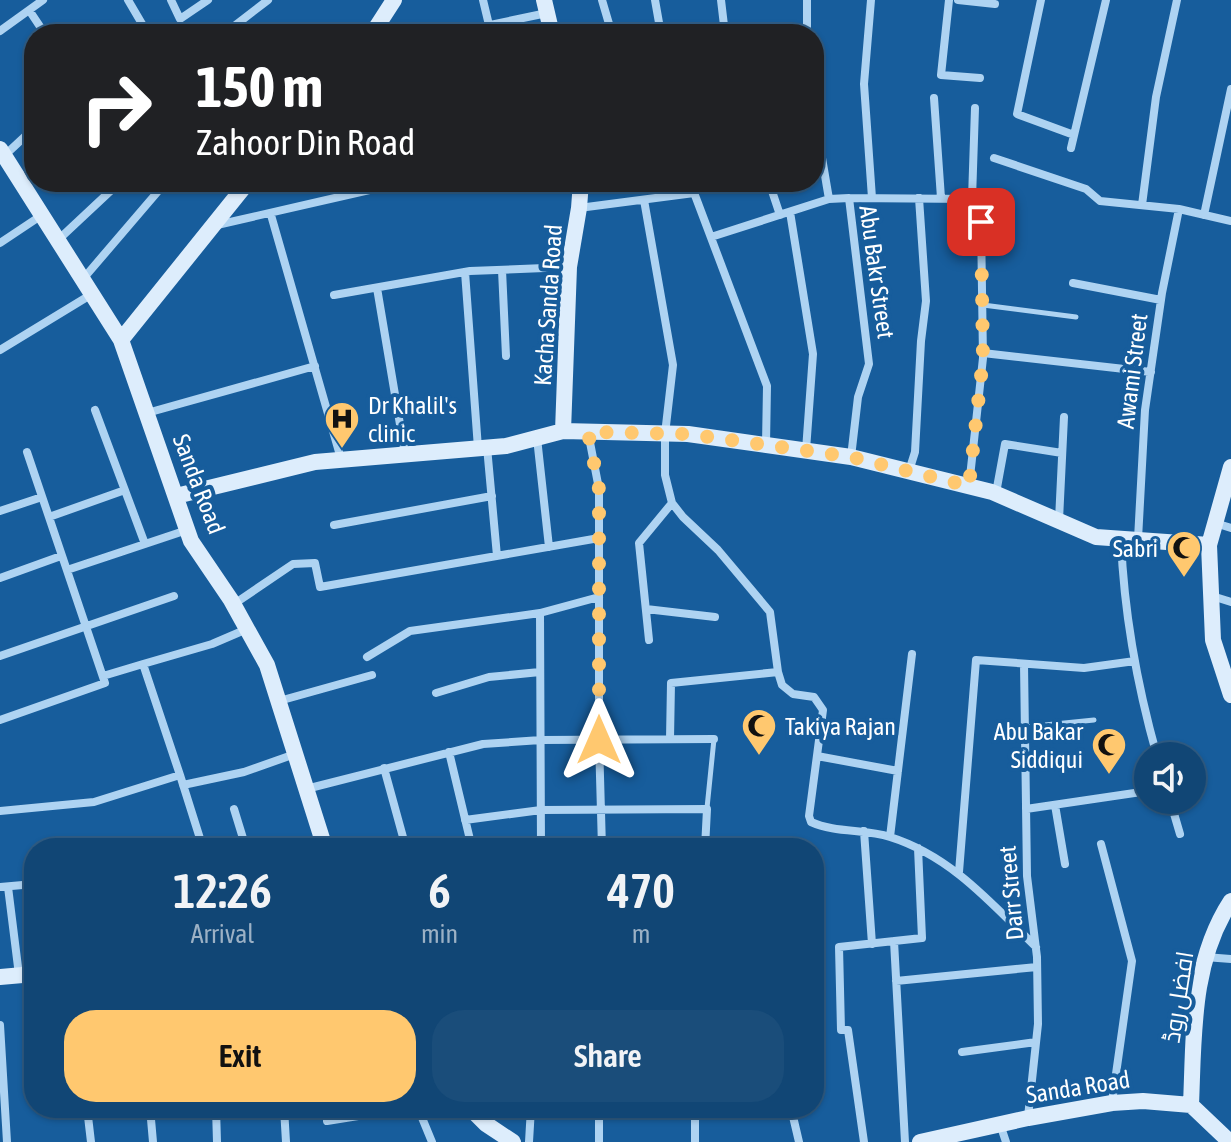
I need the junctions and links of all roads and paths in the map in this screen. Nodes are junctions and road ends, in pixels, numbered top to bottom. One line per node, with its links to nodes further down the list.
1 (43, 0): 20 (street)
2 (128, 0): 22 (street)
3 (171, 0): 4 (street)
4 (208, 0)
5 (268, 0): 23 (street)
6 (394, 0): 24 (street)
7 (483, 0): 25 (street)
8 (602, 0): 27 (street)
9 (655, 0): 28 (street)
10 (721, 0): 29 (street)
11 (807, 0): 30 (street)
12 (871, 0): 52 (street)
13 (949, 0): 32 (street)
14 (958, 0): 18 (street)
15 (1041, 0): 36 (street)
16 (1106, 0): 36 (street)
17 (1177, 0): 58 (street)
18 (995, 2)
19 (545, 6): 26 (street)
20 (29, 10): 21 (street); 31 (street)
21 (38, 24)
22 (142, 24)
23 (237, 24)
24 (378, 24)
25 (489, 24)
26 (492, 24)
27 (609, 24)
28 (659, 24)
29 (724, 24)
30 (807, 24)
31 (0, 31)
32 (980, 78)
33 (1231, 89): 64 (street)
34 (934, 98): 54 (street)
35 (975, 108): 56 (street)
36 (1074, 135): 38 (street)
37 (24, 136): 39 (street)
38 (1071, 148)
39 (2, 152): 42 (street, Sanda Road)
40 (994, 158): 58 (street)
41 (824, 170): 55 (street, Abu Bakr Street)
42 (24, 177)
43 (35, 192): 62 (street, Sanda Road)
44 (109, 192): 68 (street)
45 (158, 192): 74 (street)
46 (240, 192): 66 (street)
47 (363, 192): 63 (street)
48 (580, 192): 59 (street, Kacha Sanda Road)
49 (774, 192): 61 (street)
50 (694, 193): 57 (street); 67 (street)
51 (849, 198): 52 (street); 55 (street, Abu Bakr Street); 99 (street, Abu Bakr Street)
52 (872, 198): 53 (street)
53 (919, 198): 54 (street); 102 (street)
54 (941, 198): 56 (street)
55 (829, 199): 61 (street)
56 (972, 199): 78 (street)
57 (644, 200): 59 (street); 91 (street)
58 (1142, 205): 60 (street)
59 (579, 208): 70 (street, Kacha Sanda Road)
60 (1179, 209): 64 (street); 77 (street, Awami Street)
61 (785, 213): 67 (street); 95 (street)
62 (42, 215): 68 (street, Sanda Road); 69 (street)
63 (271, 215): 66 (street); 84 (street)
64 (1204, 215): 65 (street)
65 (1231, 221)
66 (212, 226): 80 (street)
67 (711, 237): 93 (street)
68 (58, 241): 74 (street, Sanda Road)
69 (0, 243)
70 (569, 267): 71 (street); 89 (street, Kacha Sanda Road)
71 (502, 270): 72 (street); 83 (street)
72 (465, 272): 75 (street); 94 (street)
73 (1073, 283): 77 (street)
74 (87, 287): 80 (street, Sanda Road); 81 (street)
75 (377, 288): 76 (street); 98 (street)
76 (334, 295)
77 (1161, 300): 85 (street, Awami Street)
78 (982, 305): 79 (lane); 82 (street)
79 (1076, 317)
80 (121, 340): 87 (street, Sanda Road)
81 (0, 350)
82 (983, 353): 85 (street); 103 (street)
83 (506, 356)
84 (315, 366): 87 (street); 100 (street)
85 (1151, 372): 117 (street, Awami Street)
86 (95, 410): 104 (street)
87 (147, 413): 106 (street, Sanda Road)
88 (1064, 417): 97 (street)
89 (563, 431): 90 (street); 92 (street)
90 (588, 432): 91 (street); 116 (street)
91 (665, 434): 93 (street); 109 (street)
92 (537, 438): 94 (street); 120 (street)
93 (766, 445): 95 (street)
94 (483, 448): 98 (street); 107 (street)
95 (806, 451): 99 (street)
96 (27, 452): 108 (street)
97 (1062, 453): 105 (street); 112 (street)
98 (405, 454): 100 (street)
99 (851, 457): 102 (street)
100 (341, 460): 106 (street)
101 (1231, 467): 114 (street)
102 (909, 471): 103 (street)
103 (969, 486): 105 (street)
104 (125, 490): 111 (street); 118 (street)
105 (996, 493): 112 (street)
106 (176, 496): 115 (street, Sanda Road)
107 (492, 496): 113 (street); 122 (street)
108 (42, 497): 110 (street); 111 (street)
109 (672, 503): 130 (street); 143 (street)
110 (0, 511)
111 (49, 517): 121 (street)
112 (1059, 520): 117 (street)
113 (334, 525)
114 (1223, 526): 119 (street)
115 (187, 530): 118 (street); 129 (street, Sanda Road)
116 (599, 538): 120 (street); 127 (street)
117 (1130, 540): 119 (street); 139 (street, Awami Street)
118 (145, 544): 123 (street)
119 (1209, 545): 126 (street)
120 (549, 547): 122 (street)
121 (61, 556): 123 (street); 124 (street)
122 (497, 556): 129 (street)
123 (67, 570): 133 (street)
124 (0, 578)
125 (174, 596): 133 (street)
126 (1211, 596): 128 (street); 144 (street)
127 (599, 597): 131 (street); 156 (street)
128 (1231, 602)
129 (233, 604): 134 (street, Sanda Road)
130 (646, 609): 132 (street); 135 (street)
131 (540, 613): 138 (street); 142 (street)
132 (715, 617)
133 (85, 625): 137 (street); 146 (street)
134 (247, 629): 140 (street); 149 (street, Sanda Road)
135 (649, 640)
136 (912, 654): 162 (street)
137 (0, 656)
138 (367, 657)
139 (1135, 661): 141 (street); 157 (street, Awami Street)
140 (143, 664): 146 (street); 163 (street)
141 (1024, 664): 152 (street, Darr Street); 190 (street)
142 (540, 672): 147 (street); 155 (street)
143 (778, 672): 153 (street); 160 (street)
144 (1228, 674): 148 (street)
145 (372, 675): 149 (street)
146 (103, 676): 150 (street)
147 (436, 693)
148 (1231, 695)
149 (278, 701): 159 (street, Sanda Road)
150 (0, 720)
151 (1094, 720): 152 (lane)
152 (1024, 727): 171 (street, Darr Street)
153 (670, 739): 154 (street); 156 (street)
154 (714, 739): 170 (lane)
155 (541, 740): 156 (street); 158 (street); 172 (street)
156 (599, 740): 169 (street)
157 (1154, 742)
158 (449, 752): 161 (street); 175 (street)
159 (295, 754): 164 (street); 165 (street, Sanda Road)
160 (817, 756): 162 (street); 176 (street)
161 (384, 768): 165 (street); 182 (street)
162 (898, 771): 178 (street)
163 (180, 775): 164 (street); 173 (street)
164 (183, 785): 179 (street)
165 (305, 789): 181 (street, Sanda Road)
166 (1134, 793): 167 (street)
167 (1055, 805): 171 (street); 189 (street)
168 (234, 809): 180 (street)
169 (602, 809): 170 (street); 172 (street); 185 (street)
170 (707, 809): 186 (street)
171 (1026, 809): 196 (street, Darr Street)
172 (541, 810): 175 (street); 184 (street)
173 (0, 811)
174 (1174, 814): 177 (street)
175 (465, 820): 183 (street)
176 (864, 831): 178 (street); 195 (street)
177 (1180, 834)
178 (890, 837): 188 (street)
179 (200, 838)
180 (243, 838)
181 (322, 838)
182 (403, 838)
183 (470, 838)
184 (541, 838)
185 (602, 838)
186 (706, 838)
187 (1101, 844): 208 (street)
188 (918, 848): 190 (street); 194 (street)
189 (1065, 864)
190 (959, 872): 196 (street)
191 (24, 885): 192 (street)
192 (4, 887): 199 (street)
193 (1231, 901): 197 (street, افضل روڈ)
194 (894, 941): 195 (street); 203 (street)
195 (872, 944): 238 (street)
196 (1036, 947): 200 (street, Darr Street)
197 (1204, 957): 198 (street); 209 (street, افضل روڈ)
198 (1231, 959)
199 (24, 967)
200 (1037, 967): 203 (street); 205 (street, Darr Street)
201 (24, 975): 202 (street)
202 (0, 977)
203 (896, 981): 239 (street)
204 (0, 1025): 207 (street)
205 (1036, 1042): 206 (street); 221 (street, Darr Street)
206 (962, 1052)
207 (1, 1056): 226 (street)
208 (1112, 1103): 209 (street, Sanda Road); 221 (street, Sanda Road)
209 (1191, 1105): 241 (street)
210 (88, 1118): 227 (street)
211 (151, 1118): 228 (street)
212 (216, 1118): 229 (street)
213 (285, 1118): 230 (street)
214 (346, 1118): 222 (street)
215 (422, 1118): 231 (street)
216 (480, 1118): 223 (street)
217 (530, 1118): 234 (street)
218 (599, 1118): 235 (street)
219 (695, 1118): 236 (street)
220 (793, 1118): 237 (street)
221 (1028, 1118): 224 (street, Sanda Road)
222 (327, 1121)
223 (486, 1124): 232 (street); 233 (street)
224 (1000, 1124): 225 (street, Sanda Road); 240 (street)
225 (932, 1141)
226 (7, 1142)
227 (91, 1142)
228 (153, 1142)
229 (217, 1142)
230 (286, 1142)
231 (432, 1142)
232 (487, 1142)
233 (513, 1142)
234 (529, 1142)
235 (599, 1142)
236 (695, 1142)
237 (799, 1142)
238 (864, 1142)
239 (905, 1142)
240 (1006, 1142)
241 (1230, 1142)

